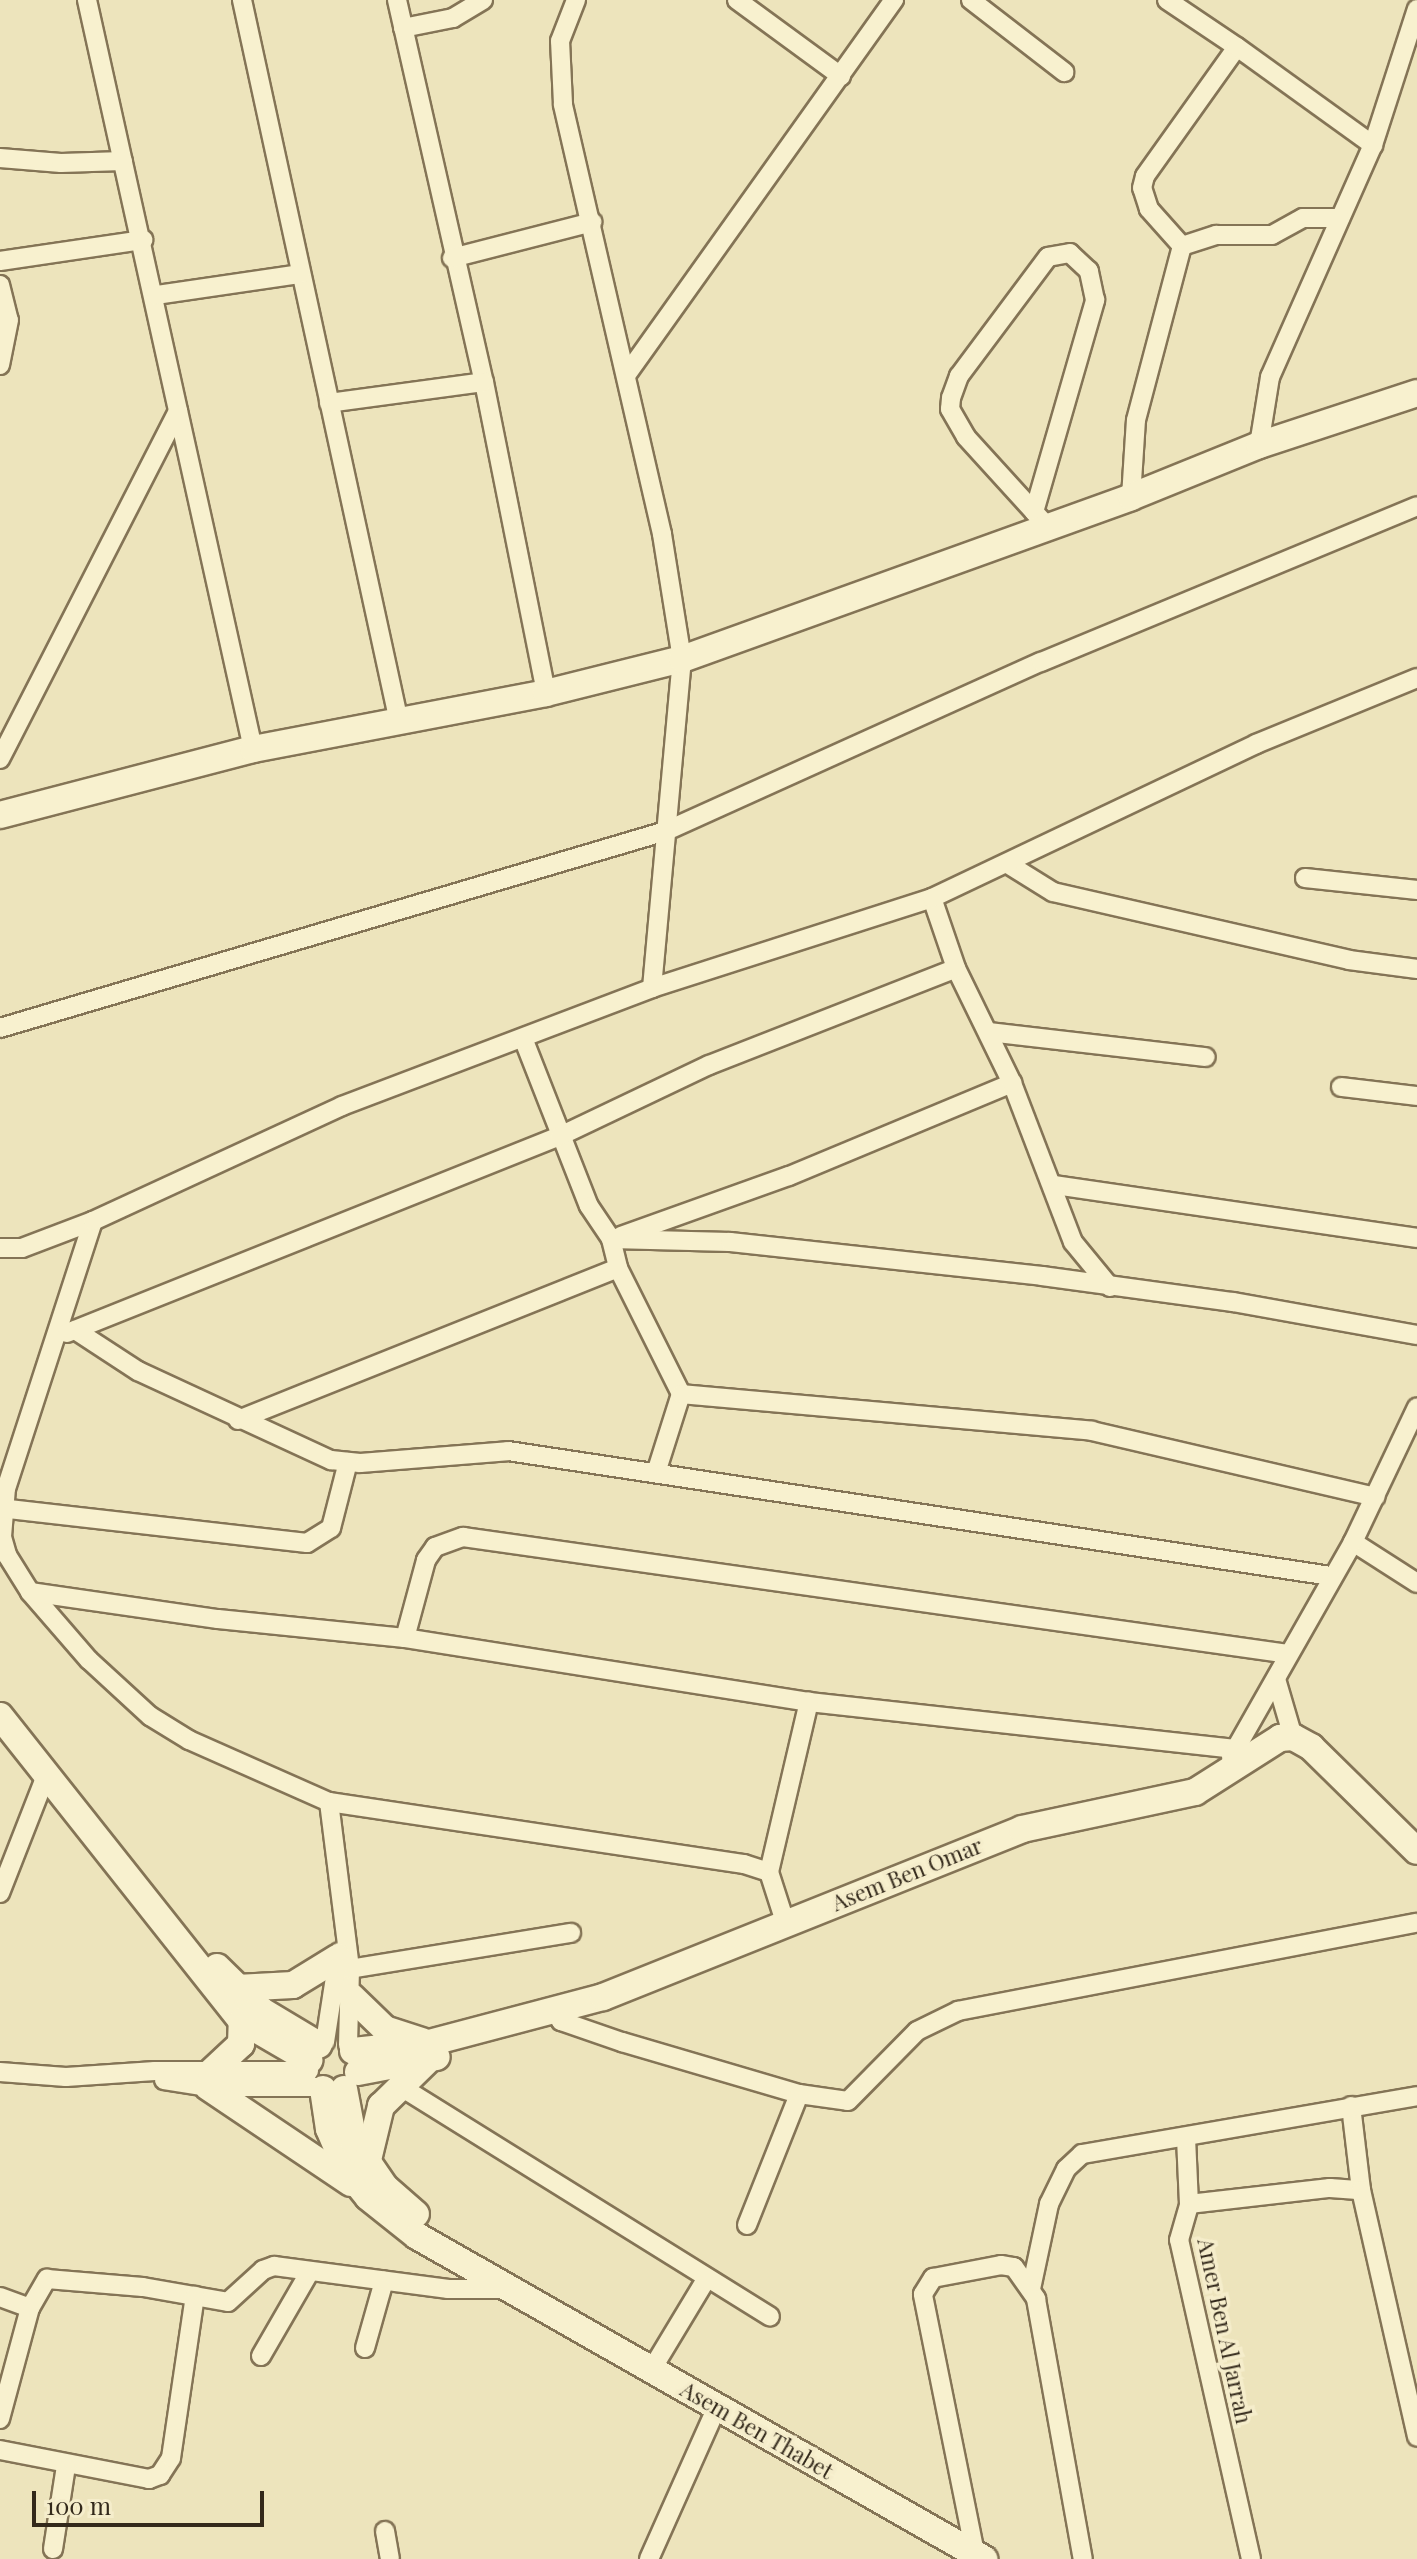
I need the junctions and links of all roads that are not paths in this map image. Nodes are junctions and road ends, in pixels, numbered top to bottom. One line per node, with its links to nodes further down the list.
1 (87, 0): 17 (street)
2 (242, 0): 24 (street)
3 (397, 0): 11 (street)
4 (483, 0): 11 (street)
5 (576, 0): 19 (street)
6 (737, 0): 14 (street)
7 (894, 0): 14 (street)
8 (971, 0): 13 (street)
9 (1167, 0): 12 (street)
10 (1417, 9): 15 (street)
11 (403, 28): 22 (street)
12 (1237, 47): 15 (street); 21 (street)
13 (1064, 72)
14 (841, 76): 28 (street)
15 (1373, 145): 18 (street)
16 (0, 158): 17 (street)
17 (123, 161): 20 (street)
18 (1340, 218): 21 (street); 33 (street)
19 (592, 222): 22 (street); 28 (street)
20 (143, 240): 23 (street); 26 (street)
21 (1182, 246): 34 (street)
22 (452, 258): 29 (street)
23 (0, 261)
24 (300, 274): 26 (street); 31 (street)
25 (0, 285): 27 (street)
26 (156, 295): 32 (street)
27 (0, 365)
28 (627, 374): 37 (street)
29 (484, 382): 31 (street); 39 (street)
30 (1417, 393): 33 (street)
31 (329, 403): 40 (street)
32 (178, 411): 41 (street); 42 (street)
33 (1259, 445): 34 (street)
34 (1131, 497): 36 (street)
35 (1417, 506): 44 (street)
36 (1040, 519): 36 (street); 37 (street)
37 (682, 659): 39 (street); 44 (street)
38 (1417, 678): 45 (street)
39 (546, 693): 40 (street)
40 (399, 722): 41 (street)
41 (253, 749): 43 (street)
42 (0, 759)
43 (0, 815)
44 (666, 831): 51 (street); 52 (street)
45 (1008, 864): 48 (street); 50 (street)
46 (1305, 878): 47 (street)
47 (1417, 890)
48 (932, 898): 49 (street); 51 (street)
49 (956, 968): 53 (street); 59 (street)
50 (1417, 969)
51 (652, 988): 54 (street)
52 (0, 1028)
53 (989, 1032): 55 (street); 56 (street)
54 (523, 1038): 59 (street); 61 (street)
55 (1206, 1057)
56 (1012, 1083): 60 (street); 63 (street)
57 (1341, 1087): 58 (street)
58 (1417, 1096)
59 (560, 1136): 63 (street); 67 (street)
60 (1054, 1185): 62 (street); 66 (street)
61 (93, 1221): 64 (street); 69 (street)
62 (1417, 1238)
63 (611, 1239): 65 (street); 66 (street)
64 (0, 1248)
65 (618, 1268): 70 (street); 72 (street)
66 (1110, 1287): 68 (street)
67 (75, 1330): 69 (street); 72 (street)
68 (1417, 1335)
69 (52, 1338): 76 (street)
70 (681, 1394): 74 (street); 75 (street)
71 (1417, 1407): 75 (street)
72 (238, 1420): 73 (street)
73 (348, 1462): 74 (street); 76 (street)
74 (656, 1473): 78 (street)
75 (1375, 1497): 77 (street)
76 (1, 1509): 80 (street)
77 (1353, 1542): 78 (street); 79 (street)
78 (1331, 1576): 82 (street)
79 (1417, 1583)
80 (30, 1592): 81 (street); 90 (street)
81 (405, 1638): 82 (street); 84 (street)
82 (1288, 1654): 83 (street)
83 (1276, 1679): 86 (street); 87 (street)
84 (809, 1702): 87 (street); 92 (street)
85 (0, 1716): 88 (street)
86 (1293, 1737): 89 (street, Asem Ben Omar); 91 (street)
87 (1235, 1749): 89 (street)
88 (47, 1773): 93 (street); 94 (street)
89 (1218, 1781): 96 (street, Asem Ben Omar)
90 (329, 1802): 92 (street); 98 (street)
91 (1417, 1851)
92 (769, 1872): 96 (street)
93 (0, 1893)
94 (157, 1910): 99 (street); 102 (street)
95 (1417, 1923): 108 (street)
96 (786, 1925): 101 (street, Asem Ben Omar)
97 (571, 1933): 98 (street)
98 (344, 1953): 99 (street); 100 (street); 104 (street)
99 (237, 1988): 104 (street)
100 (352, 1997): 103 (street); 104 (street)
101 (557, 2014): 103 (street, Asem Ben Omar); 108 (street)
102 (242, 2021): 104 (street); 106 (street)
103 (429, 2051): 104 (street, Asem Ben Omar); 107 (street)
104 (331, 2065): 106 (street); 112 (street)
105 (0, 2072): 106 (street)
106 (209, 2080): 112 (street)
107 (398, 2085): 112 (street); 117 (street)
108 (799, 2094): 115 (street)
109 (1417, 2096): 110 (street)
110 (1351, 2106): 111 (street); 113 (street)
111 (1186, 2138): 114 (street, Amer Ben Al Jarrah); 119 (street)
112 (362, 2176): 120 (street, Asem Ben Thabet)
113 (1361, 2190): 114 (street); 130 (street)
114 (1189, 2204): 139 (street, Amer Ben Al Jarrah)
115 (747, 2225)
116 (310, 2271): 118 (street); 121 (street); 126 (street)
117 (707, 2278): 124 (street); 127 (street)
118 (384, 2281): 120 (street); 125 (street)
119 (1031, 2289): 135 (street); 138 (street)
120 (520, 2293): 127 (street, Asem Ben Thabet)
121 (195, 2296): 123 (street); 132 (street)
122 (0, 2297): 123 (street)
123 (30, 2308): 129 (street)
124 (770, 2317)
125 (365, 2348)
126 (261, 2356)
127 (652, 2369): 128 (street, Asem Ben Thabet)
128 (716, 2409): 135 (street, Asem Ben Thabet); 137 (street)
129 (0, 2419)
130 (1417, 2437)
131 (0, 2450): 132 (street)
132 (66, 2466): 134 (street)
133 (385, 2531): 136 (street)
134 (53, 2549)
135 (979, 2556)
136 (390, 2559)
137 (649, 2559)
138 (1083, 2559)
139 (1251, 2559)

